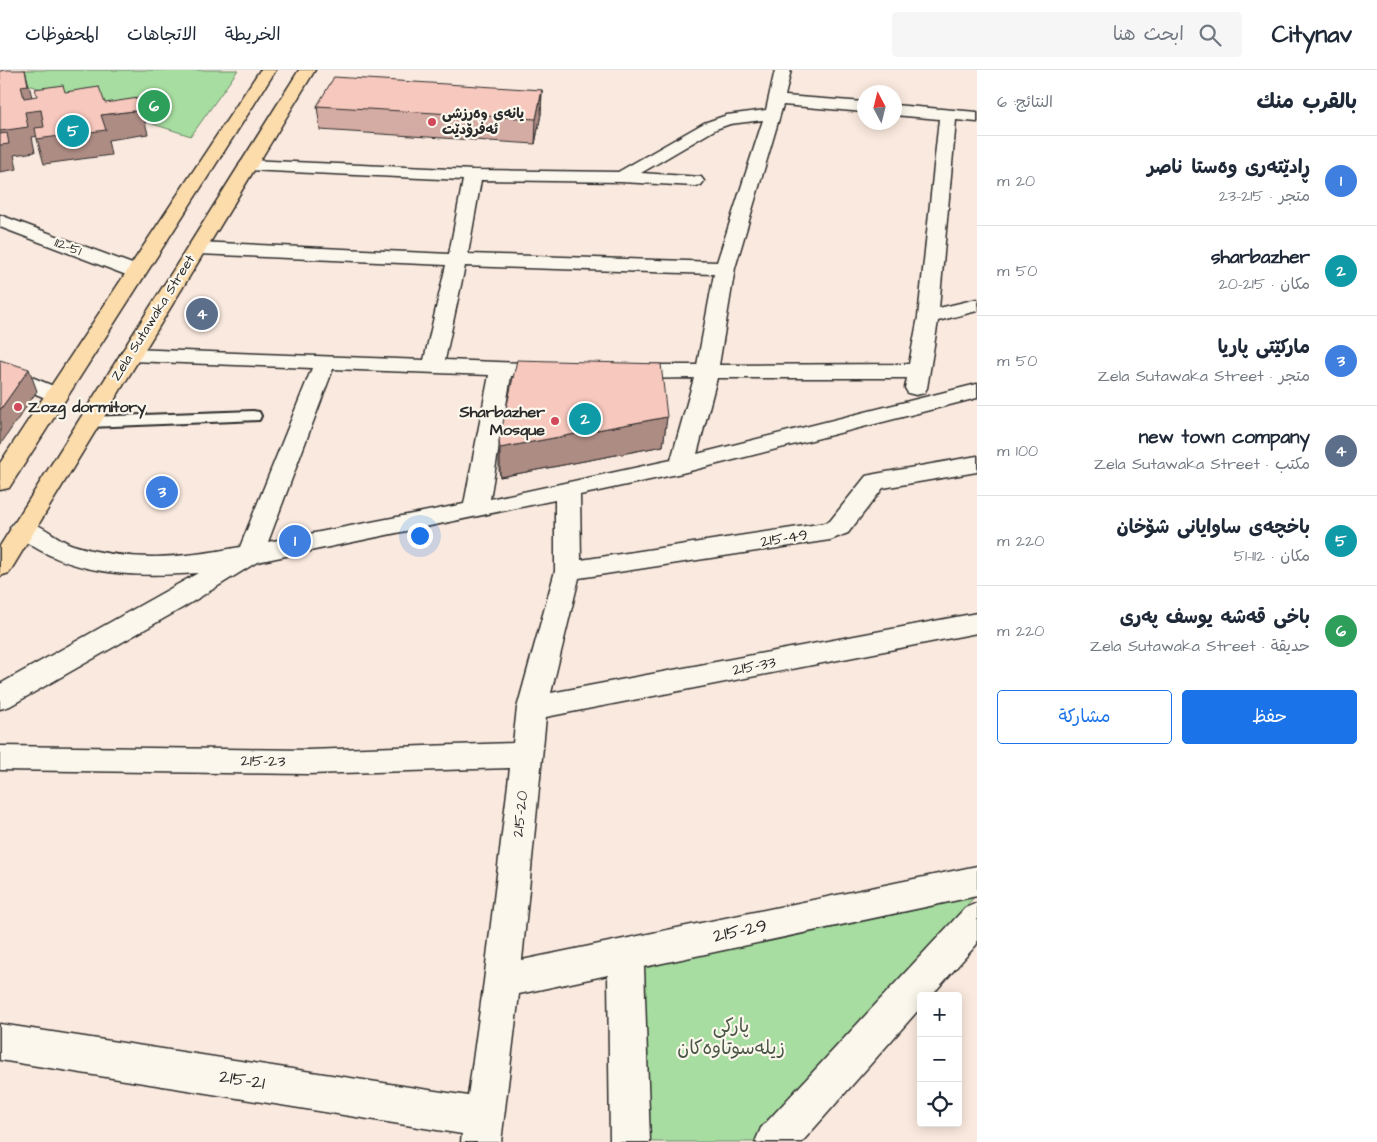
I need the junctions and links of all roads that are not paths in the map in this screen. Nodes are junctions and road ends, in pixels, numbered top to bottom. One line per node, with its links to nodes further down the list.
1 (268, 70): 9 (main road)
2 (307, 70): 10 (main road, Zela Sutawaka Street)
3 (783, 70): 4 (street)
4 (774, 107): 5 (street); 13 (street); 18 (street)
5 (857, 107)
6 (902, 111): 7 (street)
7 (948, 114): 8 (street); 21 (street)
8 (977, 117)
9 (226, 135): 10 (main road); 19 (main road)
10 (266, 137): 11 (main road, Zela Sutawaka Street)
11 (248, 166): 12 (street); 16 (main road, Zela Sutawaka Street)
12 (473, 175): 13 (street); 17 (street)
13 (621, 177): 14 (street)
14 (695, 181)
15 (0, 221): 19 (street, 112-51)
16 (198, 248): 17 (street); 22 (main road, Zela Sutawaka Street)
17 (457, 260): 18 (street); 24 (street)
18 (725, 268): 30 (street)
19 (136, 272): 32 (main road)
20 (977, 305): 21 (street)
21 (928, 317): 27 (street)
22 (131, 355): 23 (street); 35 (main road, Zela Sutawaka Street)
23 (326, 362): 24 (street); 42 (street)
24 (432, 367): 25 (street)
25 (501, 370): 28 (street); 40 (street)
26 (0, 371): 32 (street)
27 (919, 371): 30 (street); 33 (street)
28 (570, 372)
29 (609, 372): 30 (street)
30 (707, 373): 37 (street)
31 (977, 391): 33 (street)
32 (55, 395): 38 (main road)
33 (913, 407): 37 (street)
34 (253, 416): 35 (lane)
35 (89, 422): 41 (main road, Zela Sutawaka Street)
36 (977, 464): 44 (street, 215-49)
37 (682, 465): 39 (street)
38 (0, 482)
39 (568, 489): 40 (street); 44 (street, 215-20)
40 (475, 510): 42 (street)
41 (23, 528): 42 (street); 43 (main road, Zela Sutawaka Street)
42 (251, 552): 46 (street)
43 (0, 567)
44 (568, 571): 47 (street, 215-20)
45 (977, 623): 47 (street, 215-33)
46 (0, 698)
47 (532, 708): 48 (street, 215-20)
48 (527, 755): 49 (street, 215-23); 53 (street, 215-20)
49 (0, 758)
50 (977, 881): 52 (street, 215-29)
51 (977, 919): 57 (street)
52 (626, 955): 53 (street, 215-29); 56 (street)
53 (502, 981): 55 (street, 215-20)
54 (0, 1042): 55 (street, 215-21)
55 (483, 1130)
56 (630, 1142)
57 (775, 1142)

